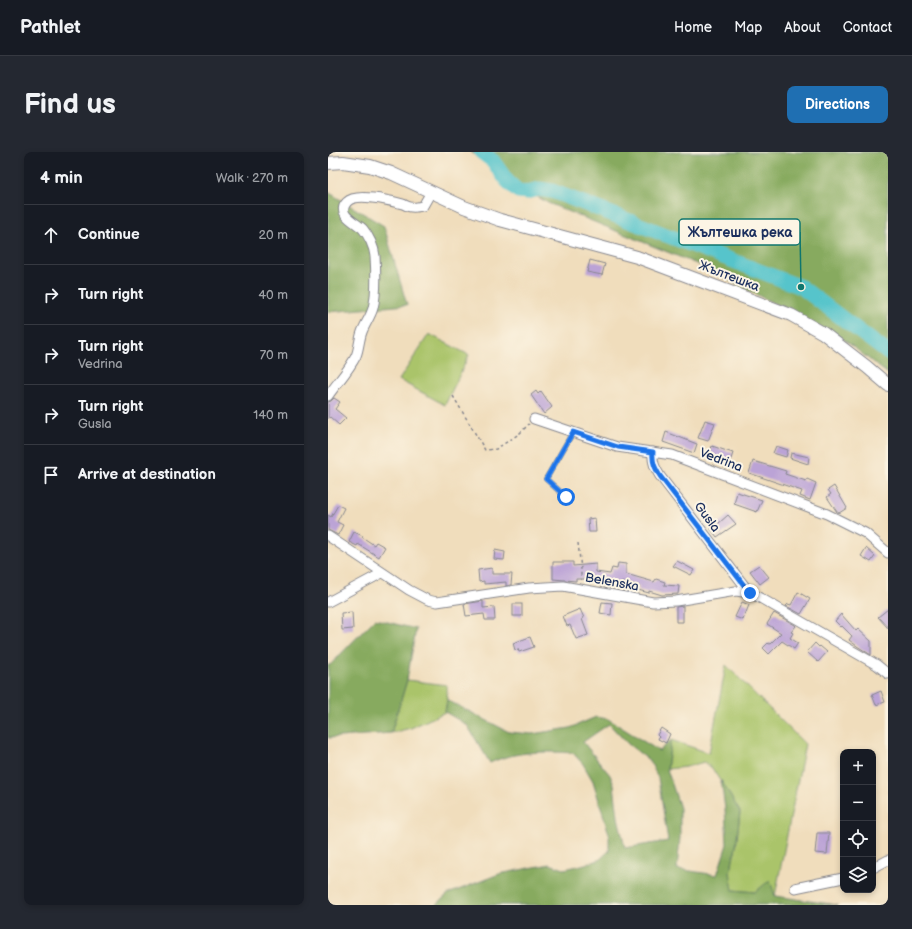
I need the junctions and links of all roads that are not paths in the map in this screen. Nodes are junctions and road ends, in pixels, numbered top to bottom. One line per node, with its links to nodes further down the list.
1 (328, 163): 2 (main road, Жълтешка)
2 (431, 192): 3 (main road, Жълтешка); 4 (street)
3 (888, 385)
4 (328, 396)
5 (534, 418): 6 (street, Vedrina)
6 (573, 432): 7 (street, Vedrina); 8 (lane)
7 (653, 452): 10 (street, Vedrina); 12 (street, Gusla)
8 (566, 497)
9 (328, 536): 11 (street, Belenska)
10 (888, 553)
11 (382, 573): 12 (street, Belenska); 13 (street)
12 (750, 593): 14 (street, Belenska)
13 (328, 602)
14 (888, 674)
15 (888, 860): 16 (street)
16 (876, 866)
17 (840, 879): 18 (street)
18 (796, 888)

